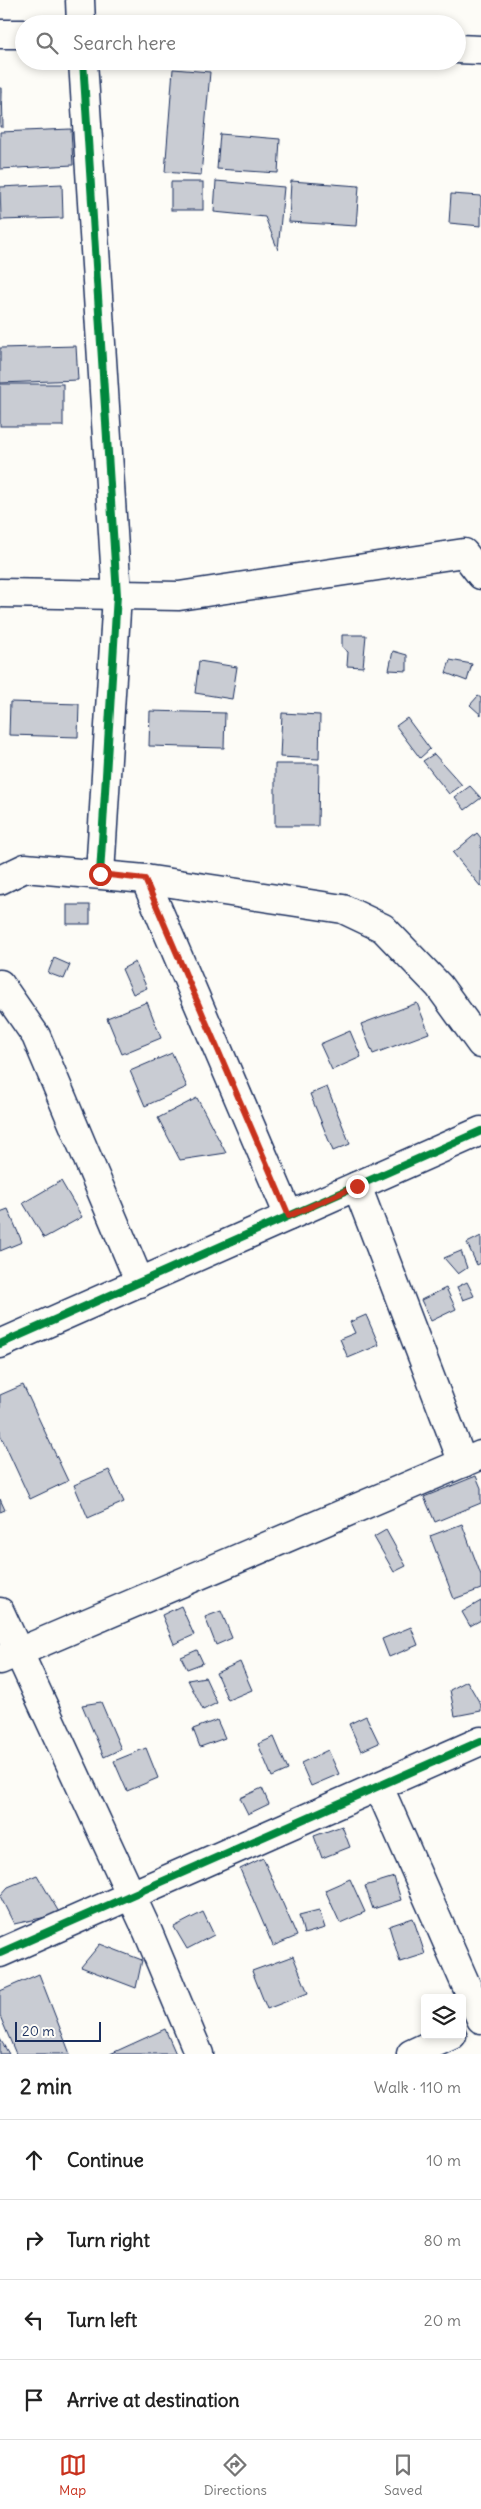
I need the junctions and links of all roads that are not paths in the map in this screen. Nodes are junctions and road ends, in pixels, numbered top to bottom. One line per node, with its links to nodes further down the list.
1 (80, 0): 2 (street)
2 (81, 15)
3 (0, 34): 4 (street)
4 (15, 34)
5 (466, 49): 6 (street)
6 (481, 50)
7 (84, 70): 11 (street)
8 (472, 549): 9 (street); 11 (street)
9 (481, 575)
10 (0, 593): 11 (street)
11 (117, 595): 12 (street)
12 (100, 874): 13 (street); 14 (street)
13 (145, 879): 16 (street); 19 (street)
14 (0, 880)
15 (0, 984): 20 (street)
16 (481, 1044)
17 (481, 1131): 18 (street)
18 (357, 1186): 19 (street); 22 (street)
19 (289, 1216): 20 (street)
20 (140, 1283): 21 (street)
21 (0, 1344)
22 (472, 1459): 24 (street)
23 (0, 1612): 24 (street)
24 (9, 1656): 27 (street)
25 (481, 1741): 26 (street)
26 (379, 1787): 27 (street); 29 (street)
27 (131, 1896): 28 (street); 32 (street)
28 (0, 1954)
29 (481, 2021): 30 (street)
30 (466, 2029)
31 (443, 2039): 33 (street)
32 (199, 2054)
33 (411, 2054)

